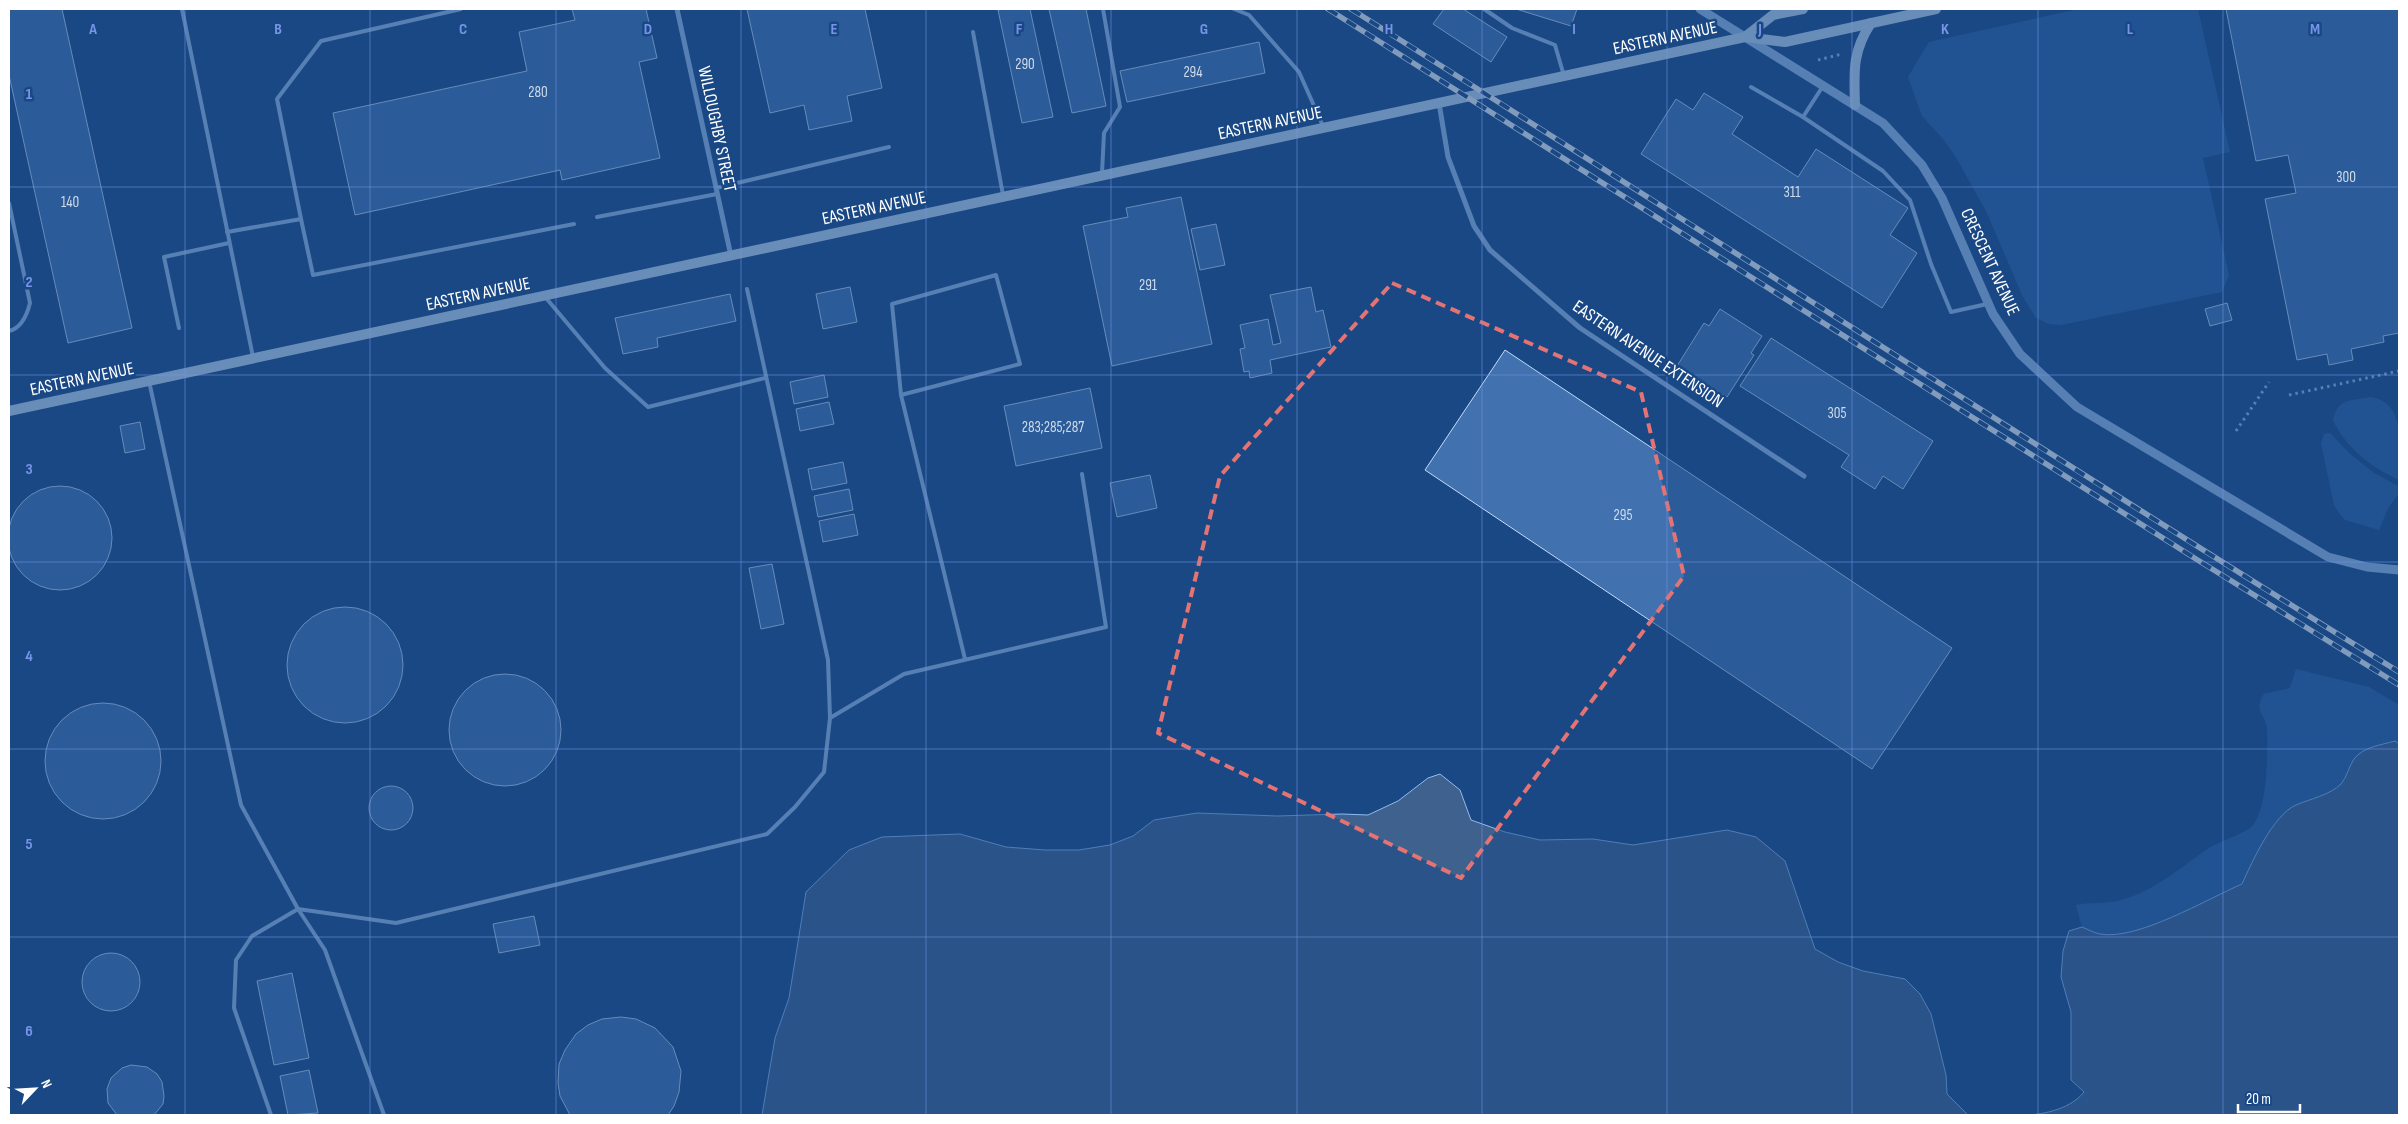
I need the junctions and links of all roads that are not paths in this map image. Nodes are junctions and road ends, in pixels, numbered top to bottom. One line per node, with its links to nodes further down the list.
1 (182, 9): 28 (lane)
2 (461, 9): 26 (lane)
3 (677, 9): 22 (street, WILLOUGHBY STREET)
4 (1103, 9): 21 (lane)
5 (1234, 9): 19 (lane)
6 (1484, 9): 13 (lane)
7 (1700, 9): 12 (street, CRESCENT AVENUE)
8 (1803, 9): 12 (main road, EASTERN AVENUE)
9 (1934, 9): 10 (main road, EASTERN AVENUE)
10 (1871, 23): 12 (main road, EASTERN AVENUE); 17 (main road)
11 (973, 32): 23 (lane)
12 (1745, 37): 13 (main road, EASTERN AVENUE); 14 (street, CRESCENT AVENUE)
13 (1564, 76): 16 (main road, EASTERN AVENUE)
14 (1824, 85): 17 (street, CRESCENT AVENUE); 18 (lane)
15 (1751, 87): 18 (lane)
16 (1439, 103): 19 (main road, EASTERN AVENUE); 42 (street, EASTERN AVENUE EXTENSION)
17 (1855, 106): 33 (street, CRESCENT AVENUE)
18 (1803, 117): 33 (lane)
19 (1323, 128): 21 (main road, EASTERN AVENUE)
20 (889, 147): 22 (lane)
21 (1102, 176): 23 (main road, EASTERN AVENUE)
22 (717, 191): 25 (lane); 30 (street, WILLOUGHBY STREET)
23 (1003, 197): 30 (main road, EASTERN AVENUE)
24 (9, 202): 35 (lane)
25 (597, 217)
26 (301, 219): 27 (lane); 28 (lane)
27 (574, 224)
28 (227, 232): 29 (lane)
29 (230, 243): 34 (lane); 36 (lane)
30 (731, 256): 32 (main road, EASTERN AVENUE)
31 (747, 289): 37 (lane)
32 (544, 296): 36 (main road, EASTERN AVENUE); 37 (lane)
33 (1988, 303): 43 (street, CRESCENT AVENUE)
34 (179, 328)
35 (9, 331)
36 (253, 359): 38 (main road, EASTERN AVENUE)
37 (765, 378): 45 (lane)
38 (149, 381): 40 (main road, EASTERN AVENUE); 46 (lane)
39 (901, 395): 39 (lane); 44 (lane)
40 (9, 411)
41 (1082, 474): 44 (lane)
42 (1804, 476)
43 (2399, 570)
44 (965, 660): 45 (lane)
45 (830, 718): 46 (lane)
46 (298, 909): 47 (lane); 48 (lane)
47 (271, 1115)
48 (384, 1115)

